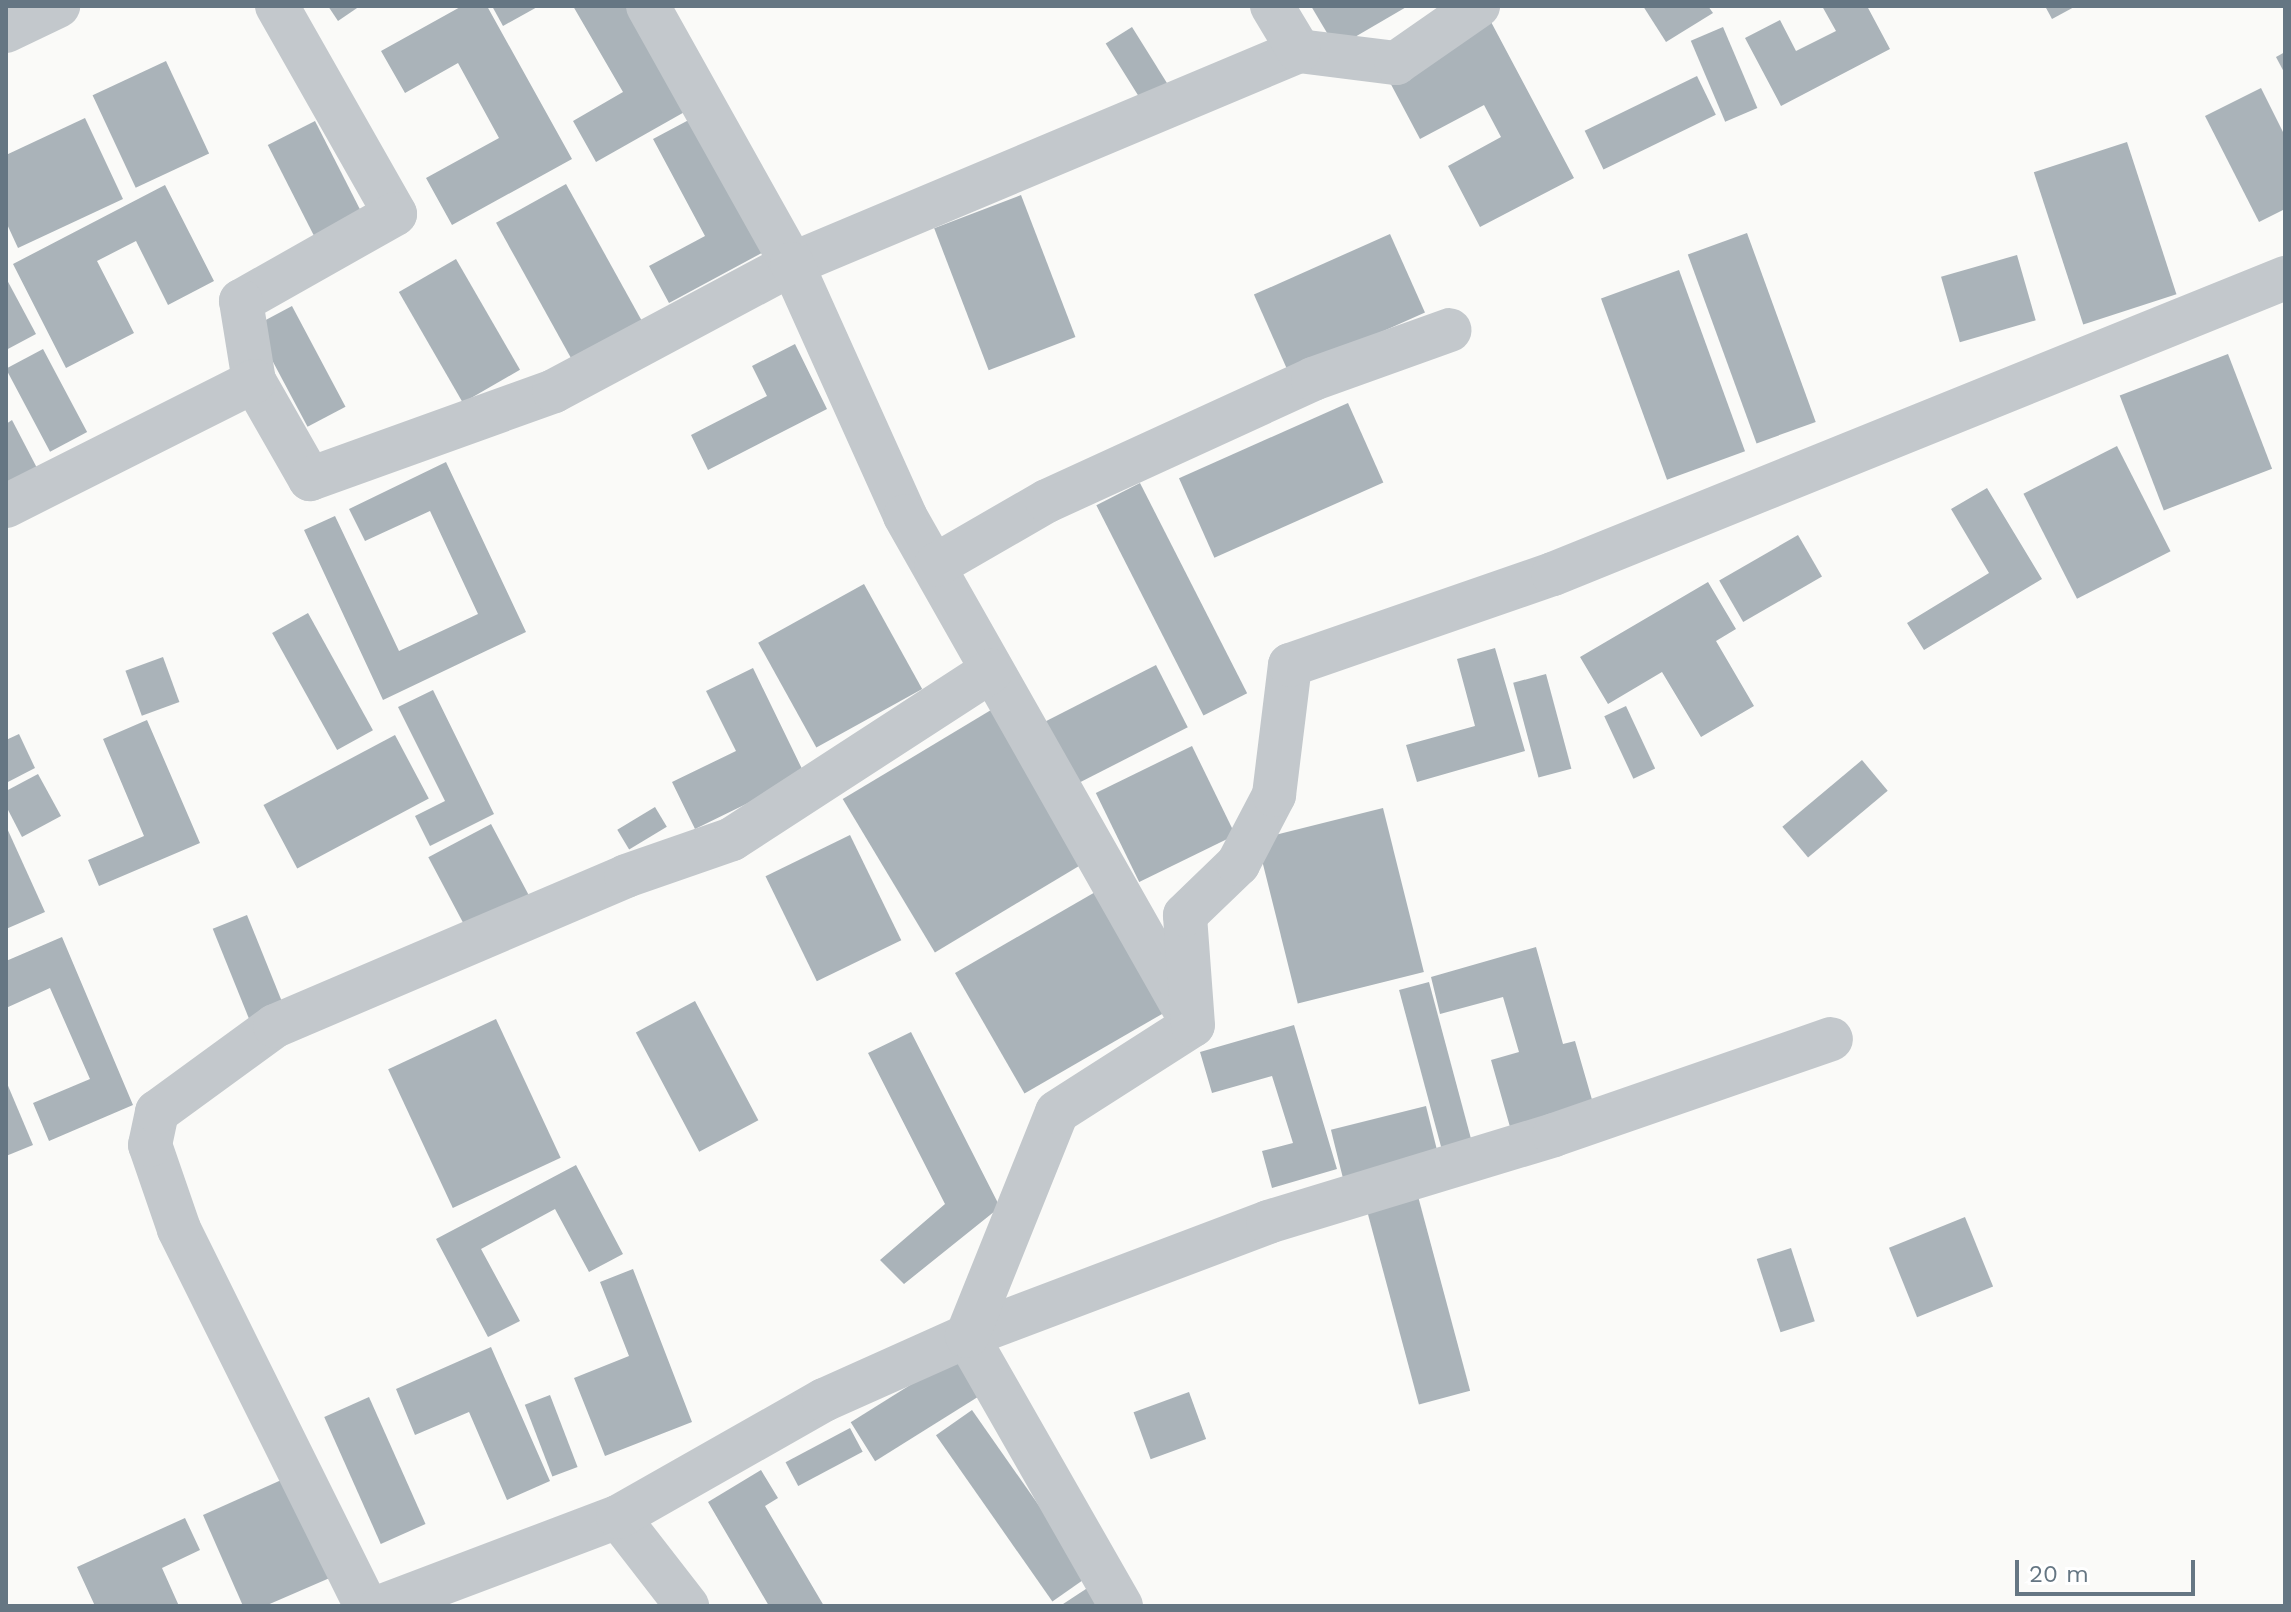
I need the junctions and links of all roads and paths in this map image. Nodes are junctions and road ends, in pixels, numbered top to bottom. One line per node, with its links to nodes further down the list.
1 (58, 6): 6 (street)
2 (277, 6): 11 (street)
3 (648, 6): 8 (street)
4 (1272, 6): 7 (street)
5 (1478, 6): 7 (street)
6 (6, 31)
7 (1299, 51): 8 (street)
8 (792, 264): 11 (street); 13 (street)
9 (2285, 278): 15 (street)
10 (1450, 330): 13 (street)
11 (254, 381): 12 (street)
12 (6, 506)
13 (936, 565): 14 (street)
14 (991, 671): 15 (street); 19 (street)
15 (1193, 1025): 17 (street)
16 (1831, 1039): 17 (street)
17 (967, 1336): 18 (street); 22 (street)
18 (618, 1517): 20 (street); 21 (street)
19 (366, 1606)
20 (382, 1606)
21 (687, 1606)
22 (1121, 1606)

